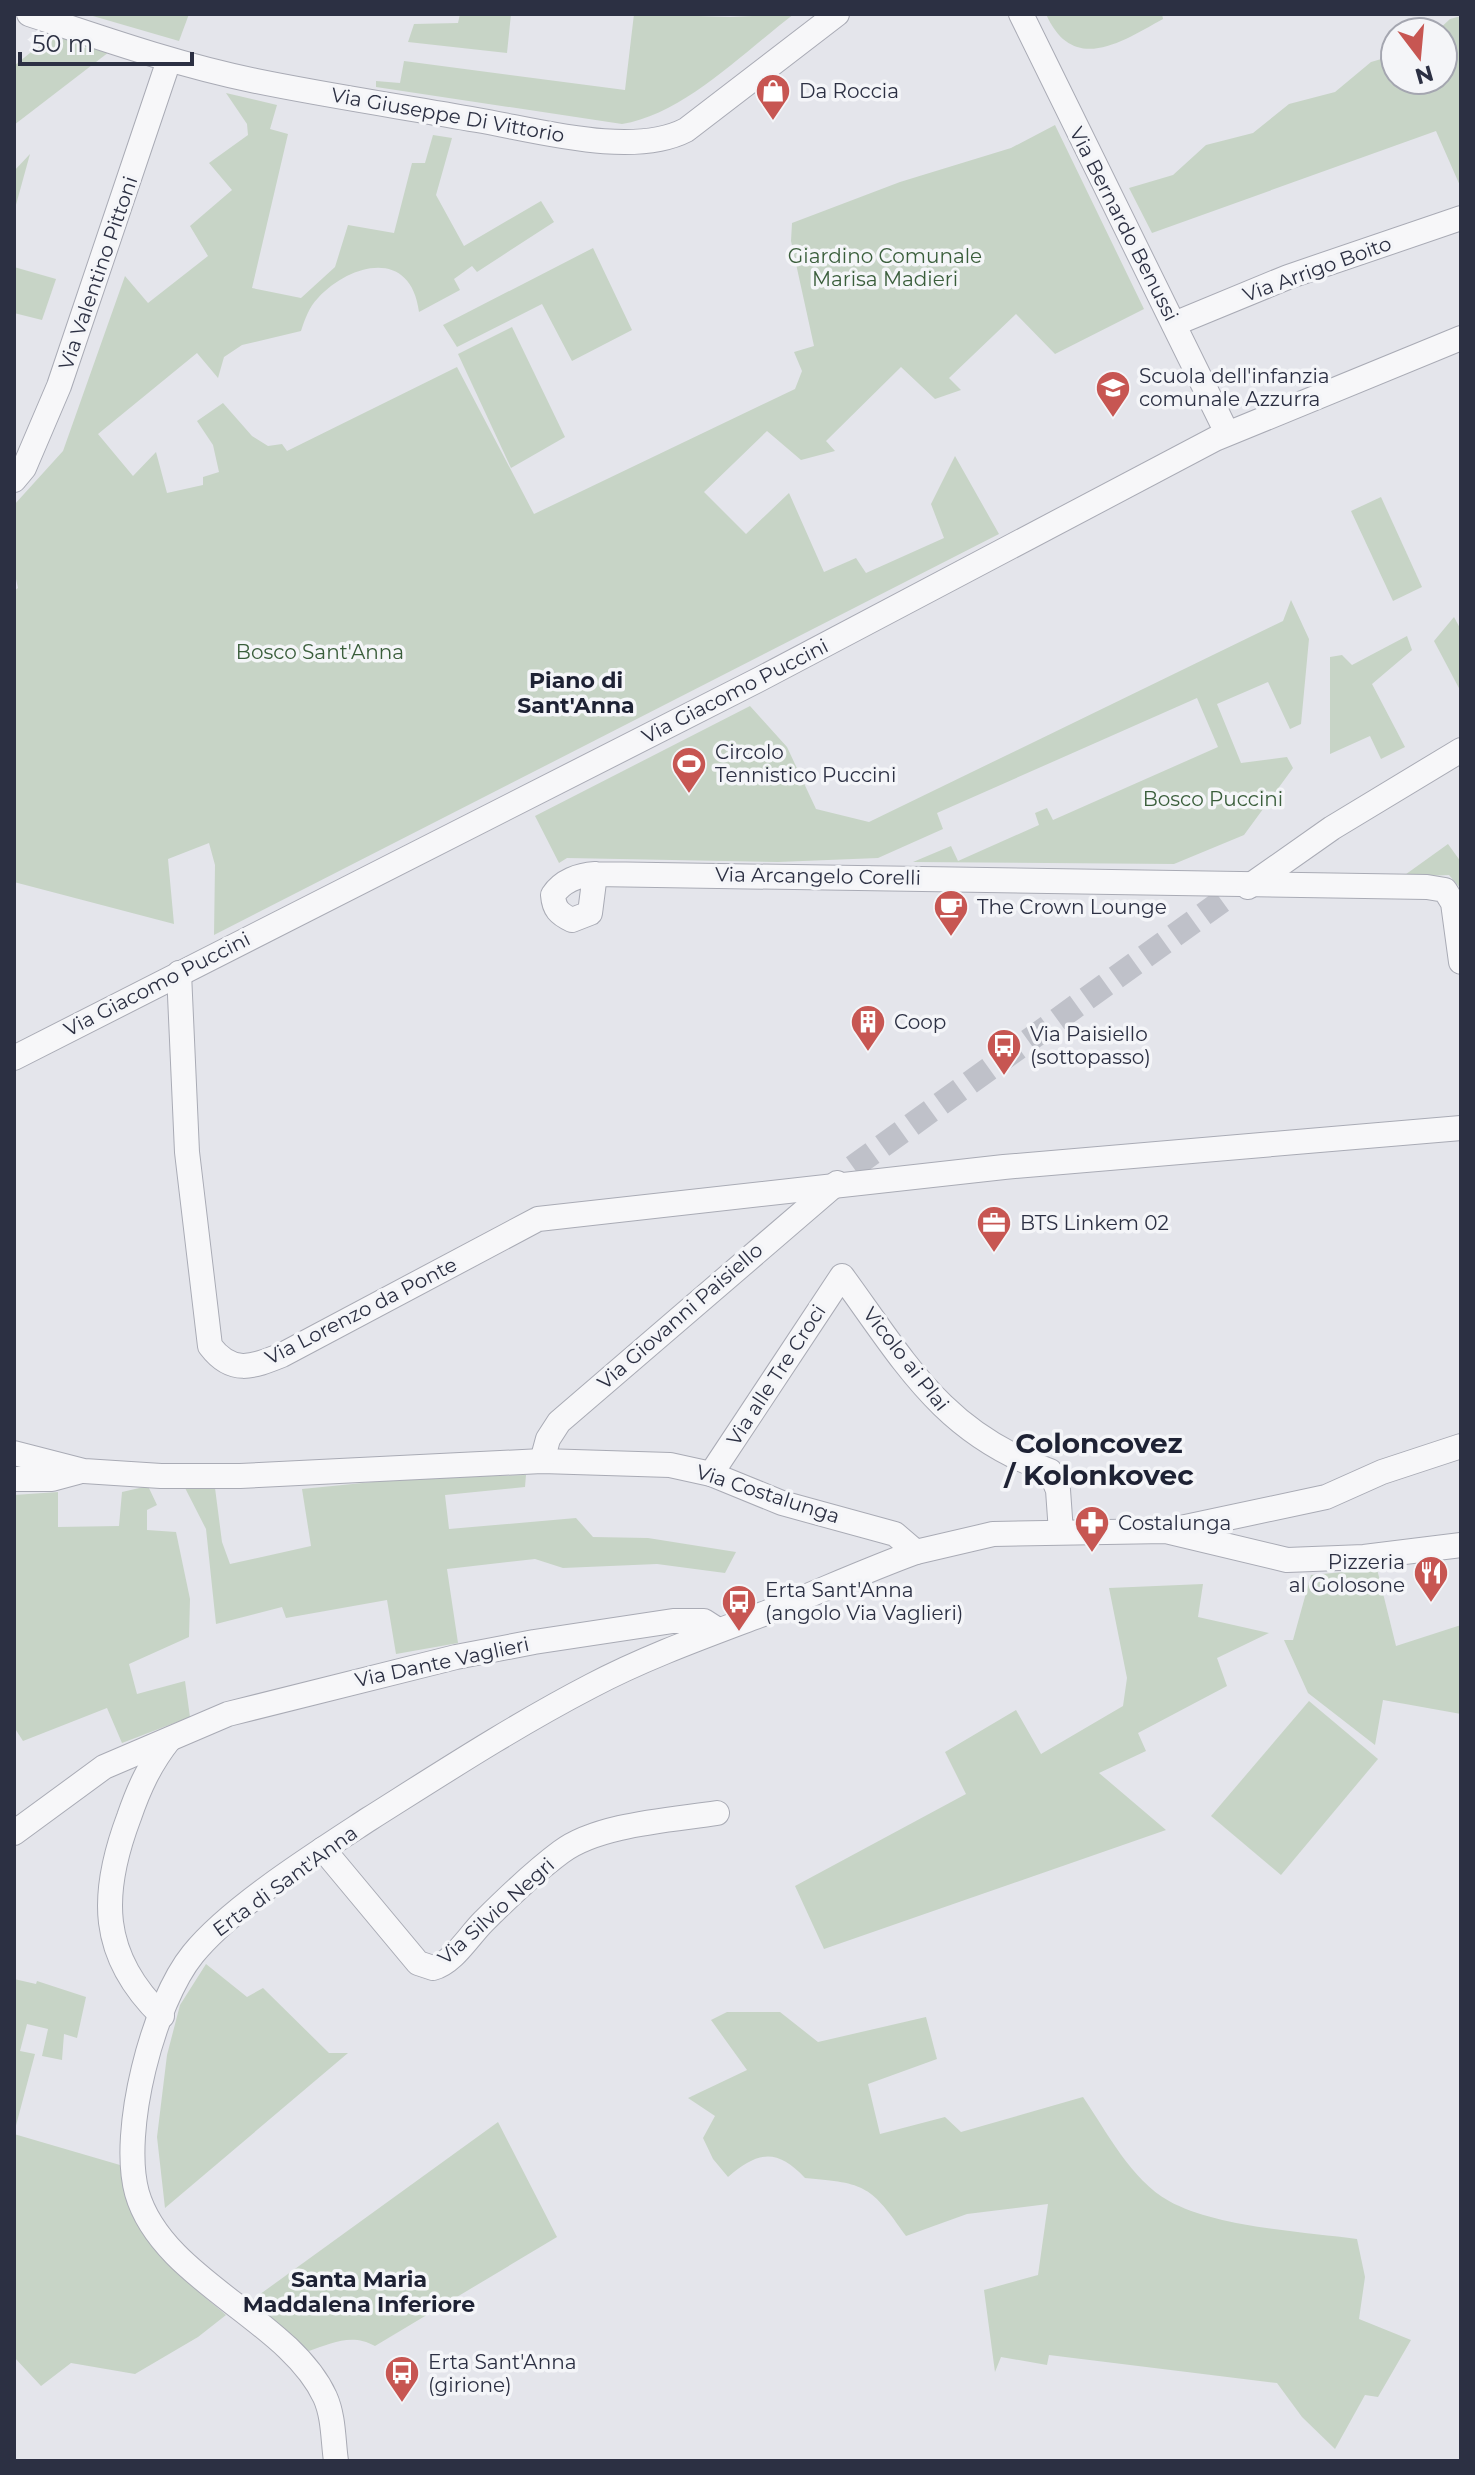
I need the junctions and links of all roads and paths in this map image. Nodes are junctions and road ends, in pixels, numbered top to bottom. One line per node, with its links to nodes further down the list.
1 (29, 14): 4 (street, Via Giuseppe Di Vittorio)
2 (837, 14): 4 (street, Via Giuseppe Di Vittorio)
3 (1021, 14): 6 (street, Via Bernardo Benussi)
4 (169, 60): 9 (street, Via Valentino Pittoni)
5 (1461, 218): 6 (street, Via Arrigo Boito)
6 (1174, 324): 8 (street, Via Bernardo Benussi)
7 (1461, 338): 8 (street, Via Giacomo Puccini)
8 (1227, 433): 14 (street, Via Giacomo Puccini)
9 (14, 480)
10 (1461, 750): 12 (street)
11 (595, 874): 12 (street, Via Arcangelo Corelli)
12 (1236, 896): 13 (street, Via Arcangelo Corelli)
13 (1461, 962)
14 (179, 973): 15 (street, Via Giacomo Puccini); 17 (street, Via Lorenzo da Ponte)
15 (14, 1058)
16 (1461, 1128): 17 (street)
17 (851, 1173): 21 (street, Via Giovanni Paisiello)
18 (842, 1276): 23 (street, Via alle Tre Croci); 26 (street, Vicolo ai Plai)
19 (1461, 1446): 25 (street)
20 (14, 1453): 22 (street, Via Costalunga)
21 (542, 1461): 22 (street, Via Costalunga); 23 (street, Via Costalunga)
22 (84, 1471): 24 (street)
23 (711, 1474): 28 (street, Via Costalunga)
24 (14, 1479)
25 (1166, 1531): 26 (street); 27 (street)
26 (1061, 1532): 28 (street)
27 (1461, 1545)
28 (916, 1552): 29 (street, Erta di Sant'Anna)
29 (718, 1630): 30 (street, Via Dante Vaglieri); 33 (street, Erta di Sant'Anna)
30 (170, 1738): 32 (street, Via Dante Vaglieri); 34 (street)
31 (717, 1813): 33 (street, Via Silvio Negri)
32 (14, 1833)
33 (323, 1849): 34 (street, Erta di Sant'Anna)
34 (162, 2016): 35 (street, Erta di Sant'Anna)
35 (336, 2461)

